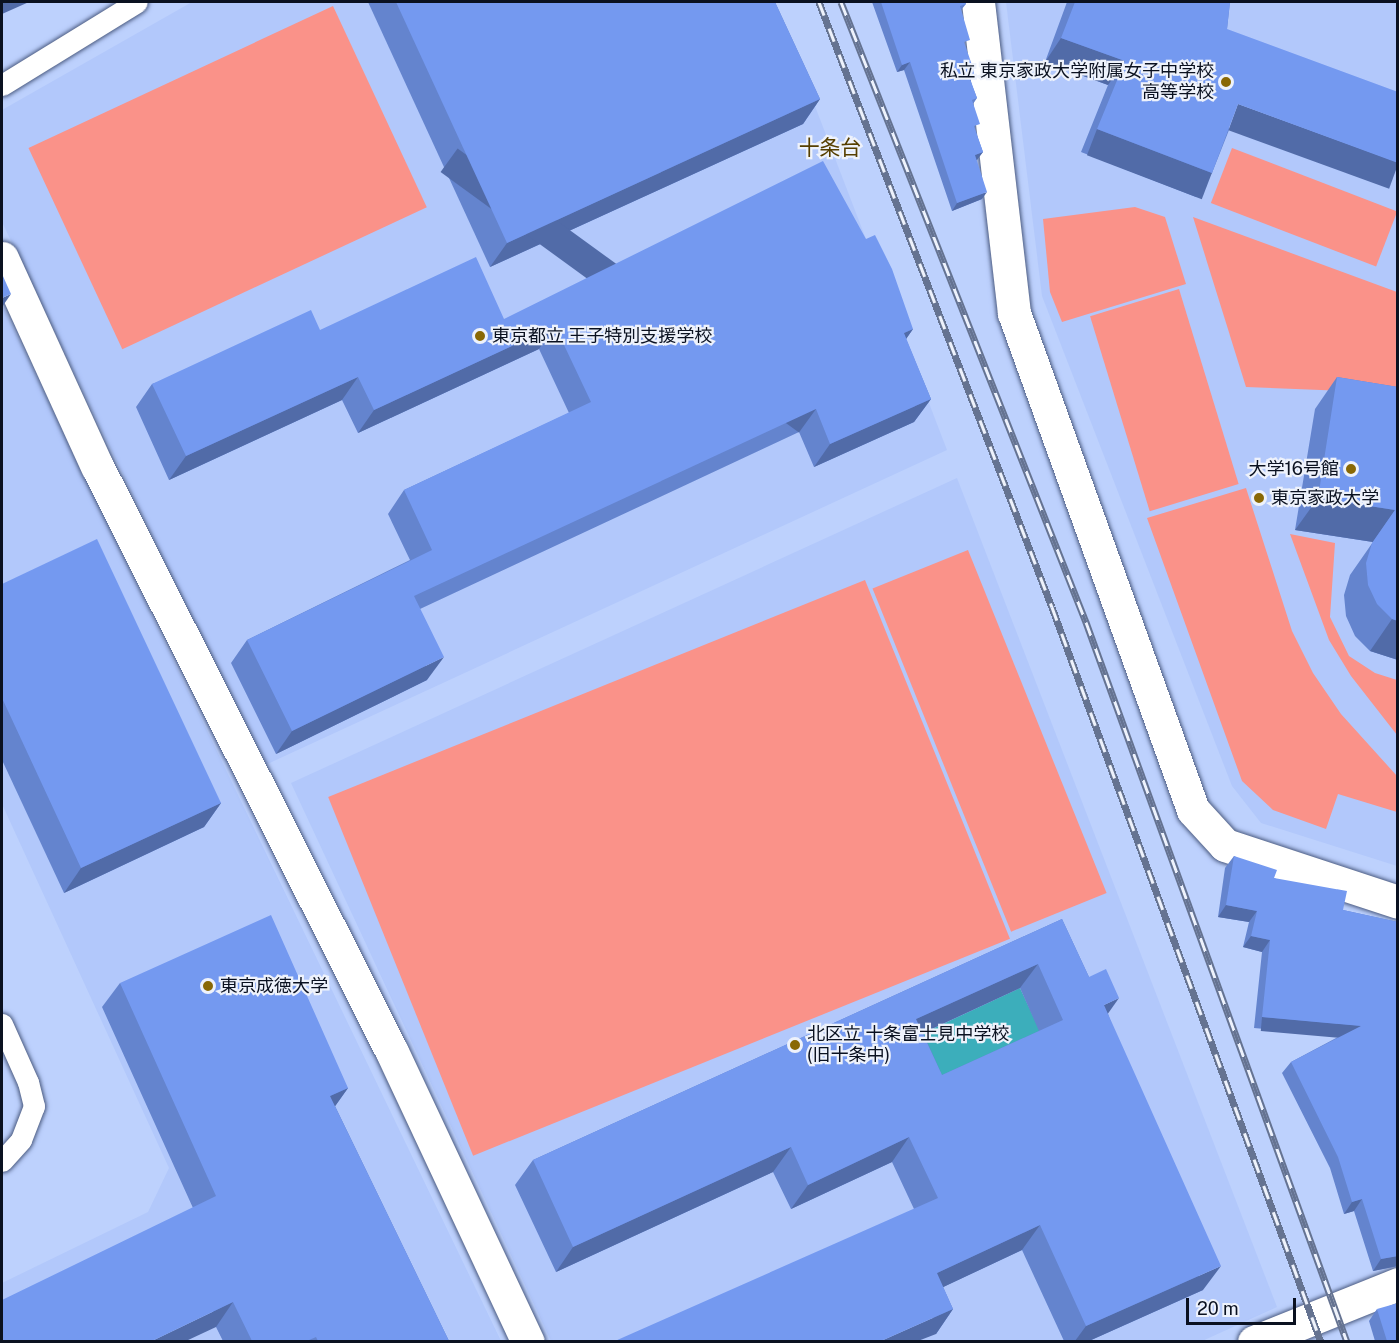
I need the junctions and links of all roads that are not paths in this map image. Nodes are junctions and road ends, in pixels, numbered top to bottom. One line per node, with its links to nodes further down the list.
1 (137, 2): 3 (lane)
2 (978, 2): 5 (street)
3 (2, 85)
4 (2, 258): 10 (street)
5 (1398, 902)
6 (2, 1024): 7 (lane)
7 (2, 1161)
8 (1398, 1284): 9 (street)
9 (1274, 1337)
10 (528, 1341)

